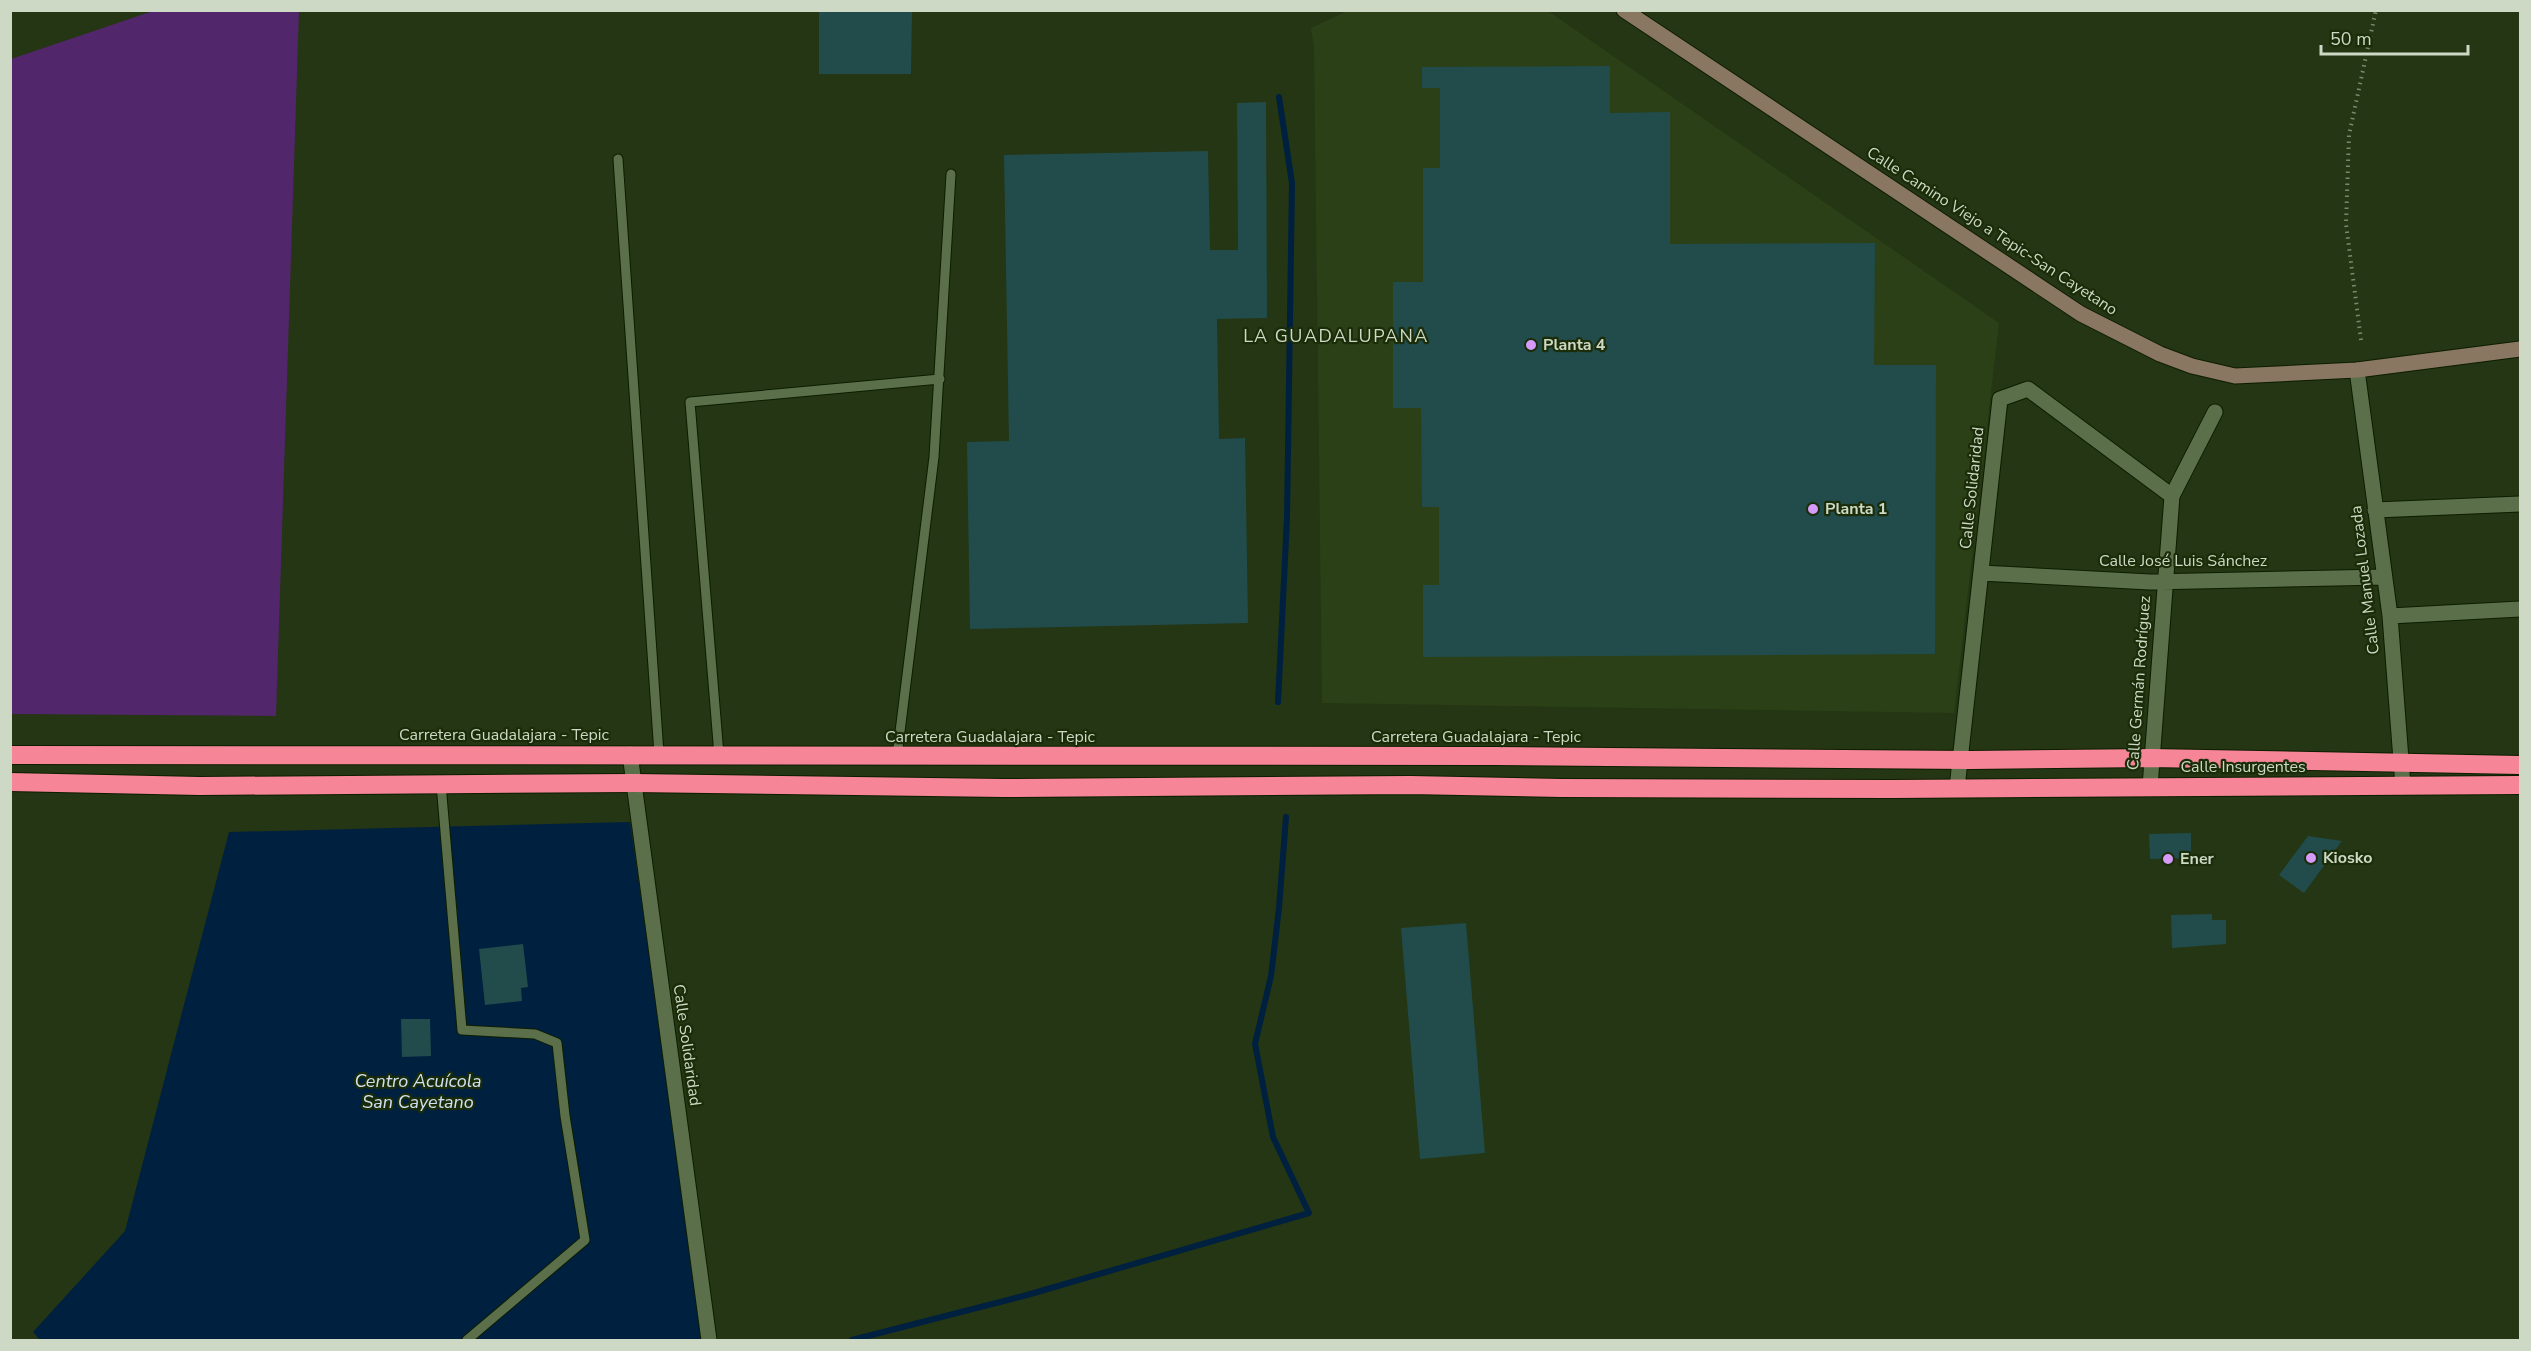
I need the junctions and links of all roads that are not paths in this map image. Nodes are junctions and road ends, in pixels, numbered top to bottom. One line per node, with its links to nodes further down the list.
1 (1624, 10): 5 (street, Calle Camino Viejo a Tepic-San Cayetano)
2 (618, 159): 18 (lane)
3 (951, 174): 6 (lane)
4 (2520, 350): 5 (street, Calle Camino Viejo a Tepic-San Cayetano)
5 (2357, 370): 10 (street, Calle Manuel Lozada)
6 (940, 378): 19 (lane); 20 (lane)
7 (2215, 412): 8 (street, Calle Germán Rodríguez)
8 (2172, 496): 11 (street, Calle Solidaridad); 13 (street, Calle Germán Rodríguez)
9 (2520, 504): 10 (street)
10 (2375, 510): 12 (street, Calle Manuel Lozada)
11 (1982, 573): 13 (street, Calle José Luis Sánchez); 23 (street, Calle Solidaridad)
12 (2384, 577): 13 (street, Calle José Luis Sánchez); 15 (street, Calle Manuel Lozada)
13 (2165, 581): 22 (street, Calle Germán Rodríguez)
14 (2520, 609): 15 (street)
15 (2390, 616): 24 (street, Calle Manuel Lozada)
16 (10, 754): 17 (highway, Carretera Guadalajara - Tepic)
17 (630, 754): 18 (highway, Carretera Guadalajara - Tepic); 27 (street, Calle Solidaridad)
18 (659, 754): 19 (highway, Carretera Guadalajara - Tepic)
19 (719, 754): 20 (highway, Carretera Guadalajara - Tepic)
20 (897, 756): 21 (highway, Carretera Guadalajara - Tepic)
21 (1413, 757): 23 (highway, Carretera Guadalajara - Tepic); 29 (highway)
22 (2151, 758): 23 (highway, Calle Insurgentes); 24 (highway, Calle Insurgentes); 32 (street, Calle Germán Rodríguez)
23 (1965, 760): 33 (street, Calle Solidaridad)
24 (2401, 762): 25 (highway, Calle Insurgentes); 31 (street, Calle Manuel Lozada)
25 (2520, 765)
26 (10, 782): 28 (highway)
27 (634, 783): 28 (highway); 29 (highway); 35 (street, Calle Solidaridad)
28 (441, 784): 34 (lane)
29 (1410, 785): 33 (highway)
30 (2520, 785): 31 (highway, Calle Insurgentes)
31 (2403, 786): 32 (highway, Calle Insurgentes)
32 (2150, 787): 33 (highway, Calle Insurgentes)
33 (1961, 788)
34 (467, 1341)
35 (709, 1341)

